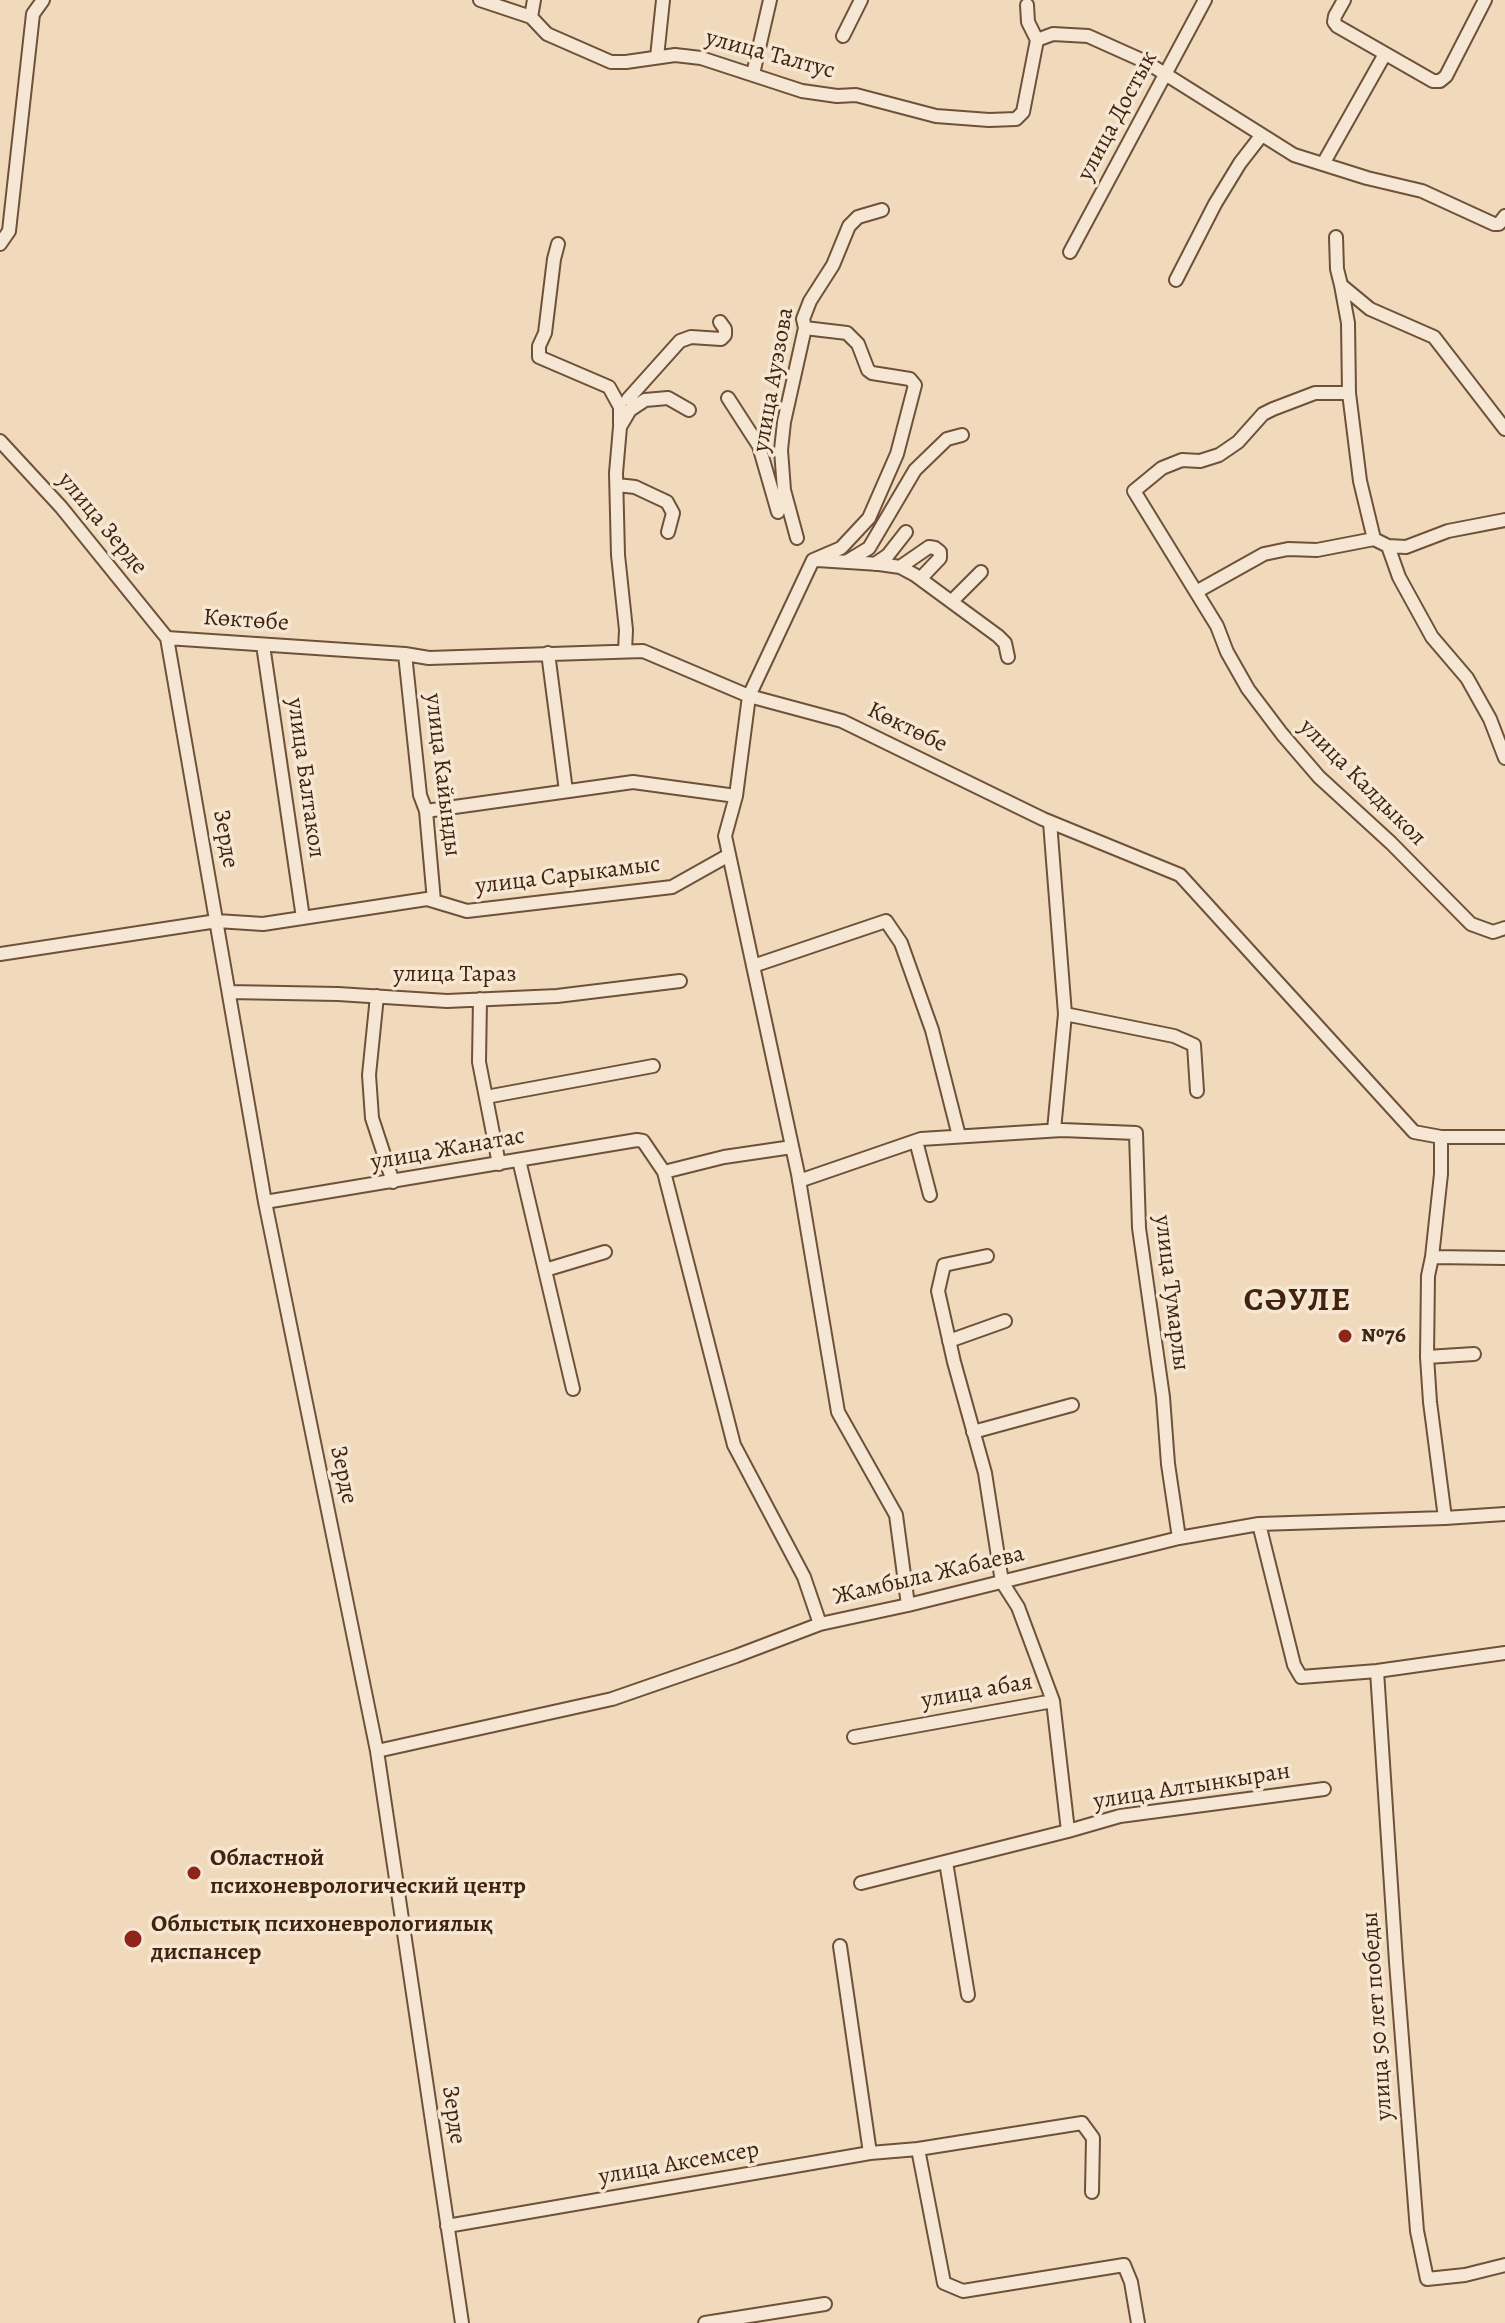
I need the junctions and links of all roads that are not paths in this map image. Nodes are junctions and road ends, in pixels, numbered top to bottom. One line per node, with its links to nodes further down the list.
1 (43, 0): 23 (street)
2 (480, 0): 11 (street, улица Талтус)
3 (534, 0): 11 (street)
4 (663, 0): 15 (street)
5 (770, 0): 16 (street)
6 (861, 0): 12 (street)
7 (1205, 0): 17 (street, улица Достык)
8 (1344, 0): 14 (street)
9 (1485, 0): 14 (street)
10 (1025, 2): 13 (street)
11 (531, 17): 15 (street, улица Талтус)
12 (843, 36)
13 (1037, 40): 16 (street, улица Талтус); 17 (street)
14 (1385, 54): 19 (street)
15 (657, 57): 16 (street, улица Талтус)
16 (753, 74)
17 (1166, 74): 18 (street); 25 (street, улица Достык)
18 (1261, 136): 19 (street); 26 (street)
19 (1323, 164): 21 (street)
20 (882, 210): 31 (street, улица Ауэзова)
21 (1502, 220)
22 (1336, 237): 27 (street)
23 (0, 244)
24 (558, 244): 36 (street)
25 (1070, 252)
26 (1176, 280)
27 (1341, 285): 28 (street); 30 (street)
28 (1370, 309): 30 (street); 37 (street)
29 (720, 322): 34 (street)
30 (1348, 323): 32 (street)
31 (805, 328): 45 (street, улица Ауэзова); 48 (street)
32 (1349, 393): 46 (street); 54 (street, улица Калдыкол)
33 (728, 398): 41 (street)
34 (628, 399)
35 (689, 410): 36 (street)
36 (620, 427): 40 (street)
37 (1505, 429)
38 (962, 435): 49 (street)
39 (0, 441): 56 (street, улица Зерде)
40 (617, 485): 43 (street); 58 (street)
41 (778, 512)
42 (1505, 520): 47 (street)
43 (668, 532)
44 (906, 532): 50 (street)
45 (797, 538)
46 (1374, 539): 47 (street); 54 (street)
47 (1388, 546): 63 (street)
48 (813, 560): 49 (street); 62 (street)
49 (846, 562): 50 (street)
50 (875, 564): 51 (street)
51 (900, 567): 53 (street); 53 (street)
52 (981, 572): 55 (street)
53 (921, 578): 55 (street)
54 (1196, 592): 72 (street, улица Калдыкол)
55 (952, 601): 61 (street)
56 (167, 638): 57 (street, Көктөбе); 71 (street, Зерде)
57 (263, 645): 60 (street, Көктөбе); 70 (street, улица Балтакол)
58 (625, 651): 59 (street, Көктөбе); 62 (street, Көктөбе)
59 (548, 653): 60 (street, Көктөбе); 64 (street)
60 (405, 654): 66 (street, улица Кайынды)
61 (1008, 657)
62 (749, 696): 65 (street); 67 (street, Көктөбе)
63 (1505, 758)
64 (566, 791): 65 (street); 66 (street)
65 (736, 796): 68 (street)
66 (426, 811): 69 (street, улица Кайынды)
67 (1050, 822): 79 (street); 85 (street, Көктөбе)
68 (729, 855): 69 (street, улица Сарыкамыс); 74 (street)
69 (434, 901): 70 (street, улица Сарыкамыс)
70 (303, 918): 71 (street, улица Сарыкамыс)
71 (217, 921): 73 (street, улица Сарыкамыс); 76 (street, Зерде)
72 (1505, 928)
73 (0, 954)
74 (753, 966): 84 (street); 88 (street)
75 (680, 981): 78 (street, улица Тараз)
76 (229, 992): 77 (street, улица Тараз); 95 (street, Зерде)
77 (377, 996): 78 (street, улица Тараз); 93 (street)
78 (480, 999): 82 (street)
79 (1065, 1014): 81 (street); 83 (street)
80 (653, 1066): 82 (street)
81 (1197, 1091)
82 (486, 1097): 90 (street)
83 (1054, 1130): 84 (street, улица Тумарлы); 111 (street, улица Тумарлы)
84 (959, 1136): 87 (street, улица Тумарлы)
85 (1441, 1137): 86 (street, Көктөбе); 98 (street)
86 (1505, 1137)
87 (916, 1141): 92 (street, улица Тумарлы); 94 (street)
88 (792, 1147): 91 (street); 92 (street)
89 (519, 1160): 90 (street, улица Жанатас); 91 (street, улица Жанатас); 100 (street)
90 (499, 1164): 93 (street, улица Жанатас)
91 (664, 1172): 114 (street)
92 (799, 1181): 113 (street)
93 (393, 1182): 95 (street, улица Жанатас)
94 (930, 1195)
95 (265, 1202): 119 (street, Зерде)
96 (605, 1252): 100 (street)
97 (987, 1256): 102 (street)
98 (1432, 1257): 99 (street); 104 (street)
99 (1505, 1258)
100 (545, 1270): 105 (street)
101 (1005, 1321): 102 (street)
102 (949, 1341): 107 (street)
103 (1474, 1354): 104 (street)
104 (1427, 1357): 109 (street)
105 (573, 1389)
106 (1072, 1405): 107 (street)
107 (973, 1432): 112 (street)
108 (1505, 1514): 109 (street, Жамбыла Жабаева)
109 (1445, 1518): 110 (street, Жамбыла Жабаева)
110 (1259, 1524): 111 (street, Жамбыла Жабаева); 116 (street)
111 (1179, 1538): 112 (street, Жамбыла Жабаева)
112 (1002, 1582): 113 (street, Жамбыла Жабаева); 117 (street)
113 (908, 1605): 114 (street, Жамбыла Жабаева)
114 (820, 1624): 119 (street, Жамбыла Жабаева)
115 (1505, 1653): 116 (street)
116 (1377, 1671): 130 (street, улица 50 лет победы)
117 (1053, 1701): 118 (street, улица абая); 121 (street, улица абая)
118 (854, 1737)
119 (377, 1751): 129 (street, Зерде)
120 (1324, 1789): 121 (street, улица Алтынкыран)
121 (1068, 1831): 122 (street)
122 (946, 1862): 123 (street); 125 (street)
123 (861, 1883)
124 (840, 1946): 127 (street)
125 (968, 1995)
126 (918, 2149): 127 (street, улица Аксемсер); 128 (street, улица Аксемсер); 134 (street)
127 (870, 2153): 129 (street, улица Аксемсер)
128 (1092, 2192)
129 (447, 2226): 132 (street, Зерде)
130 (1505, 2265)
131 (825, 2304): 133 (street)
132 (462, 2323)
133 (705, 2323)
134 (1138, 2323)

